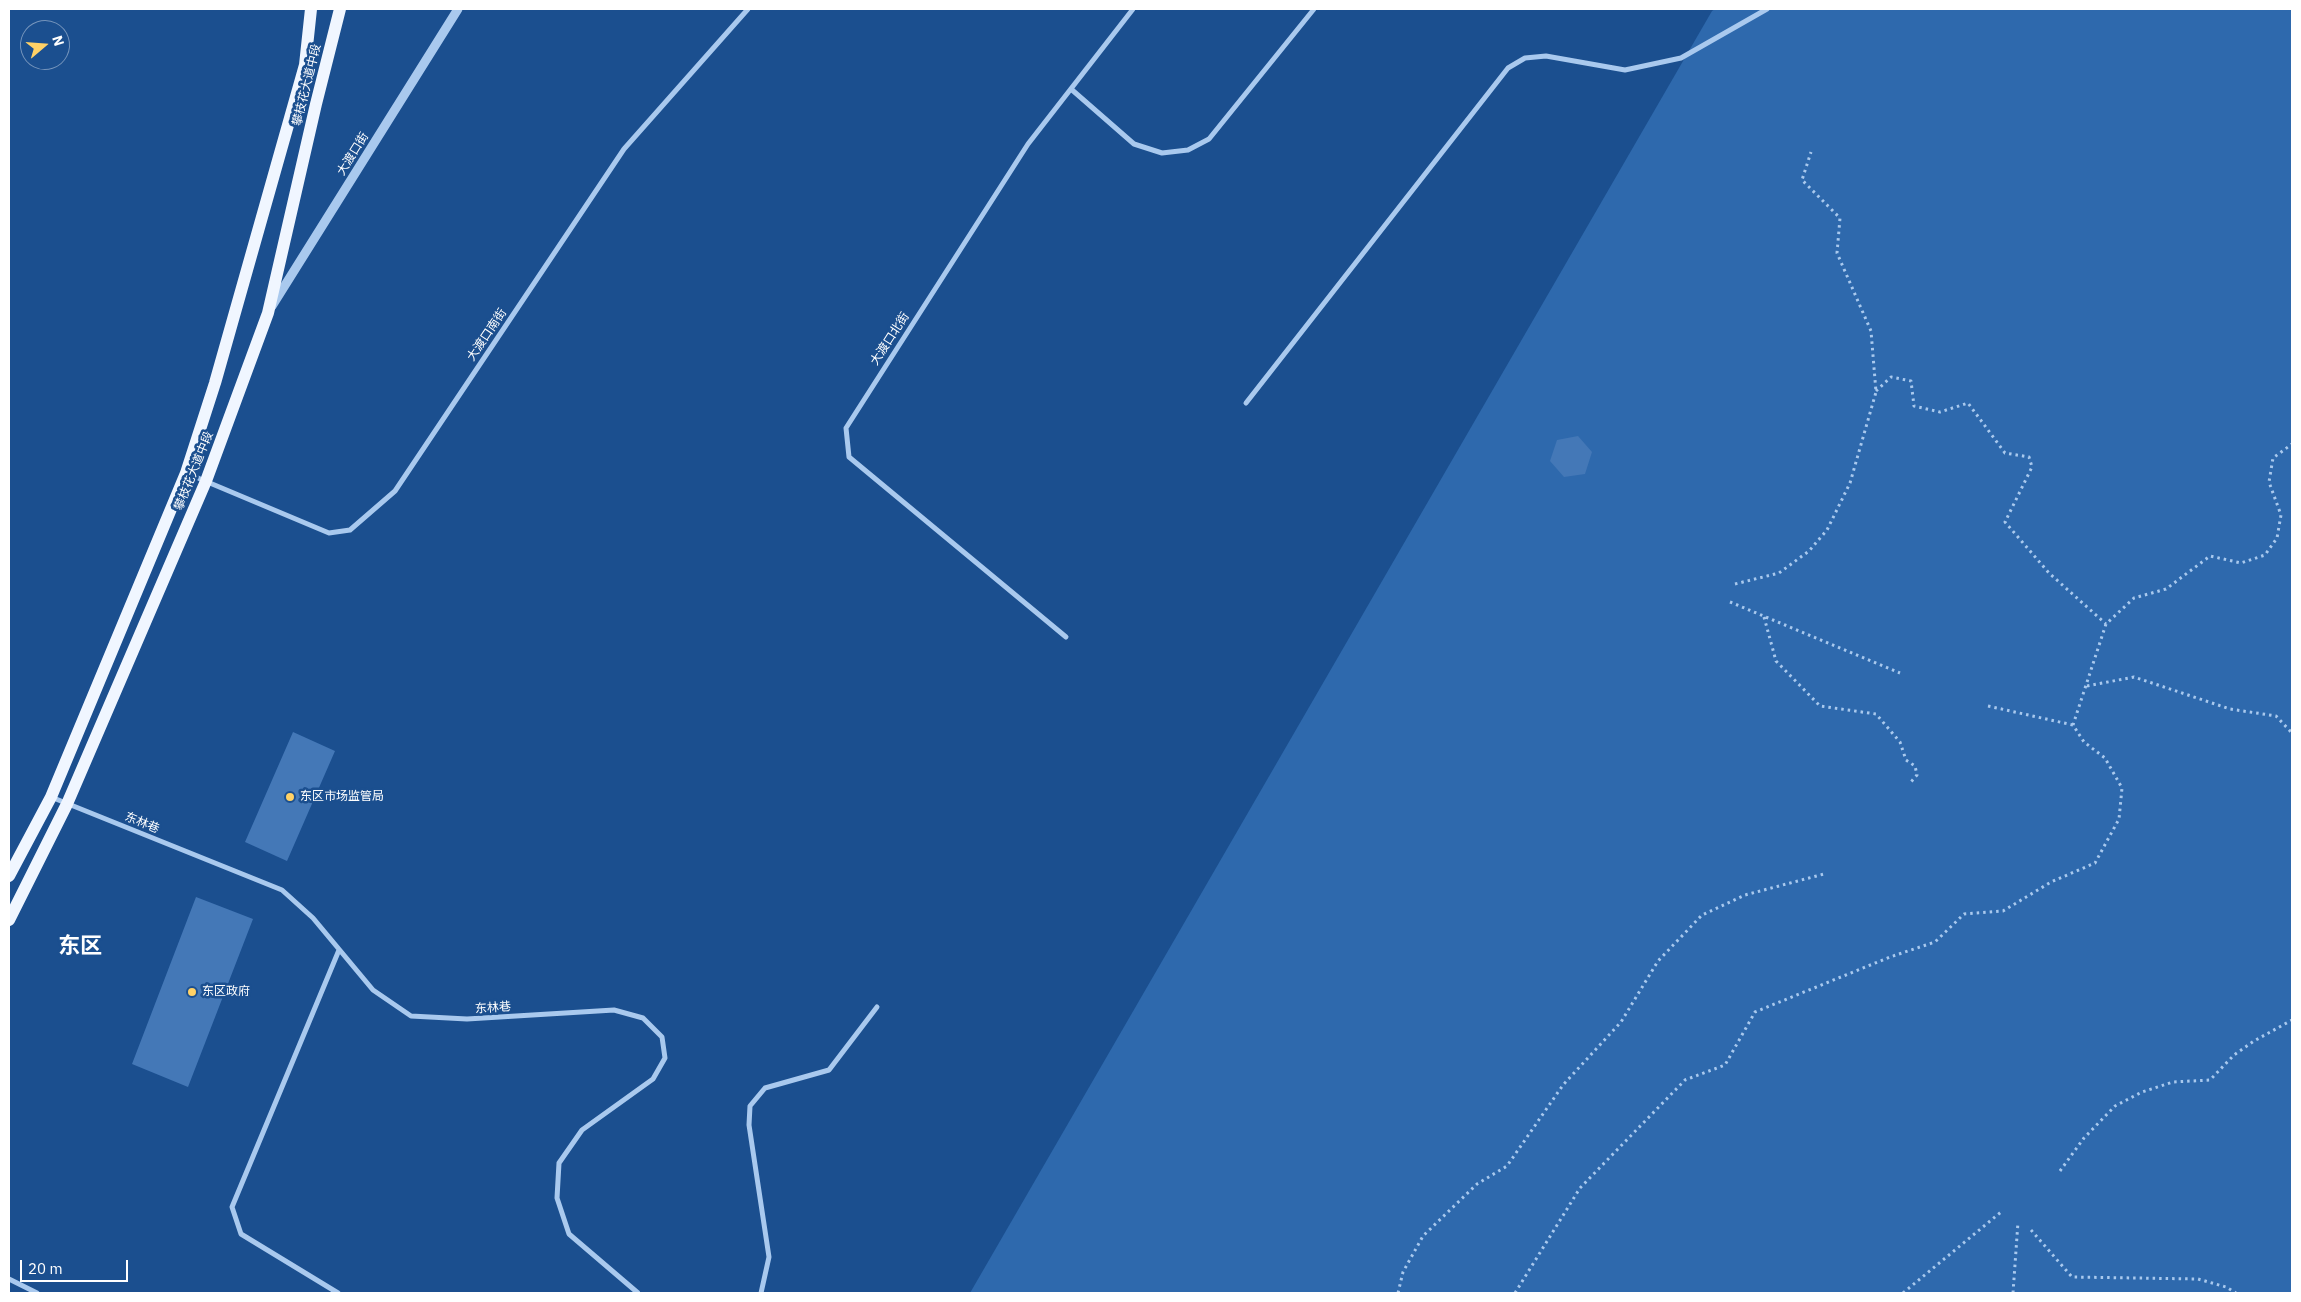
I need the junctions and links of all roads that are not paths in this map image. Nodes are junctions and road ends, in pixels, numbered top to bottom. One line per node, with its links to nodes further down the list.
1 (311, 9): 11 (main road, 攀枝花大道中段)
2 (340, 9): 9 (main road, 攀枝花大道中段)
3 (458, 9): 9 (street, 大渡口街)
4 (748, 9): 12 (street, 大渡口南街)
5 (1133, 9): 8 (street, 大渡口北街)
6 (1314, 9): 8 (street)
7 (1766, 9): 10 (street)
8 (1071, 88): 13 (street, 大渡口北街)
9 (268, 313): 12 (main road, 攀枝花大道中段)
10 (1246, 403)
11 (186, 473): 12 (street, 大渡口南街); 14 (main road, 攀枝花大道中段)
12 (206, 482): 15 (main road, 攀枝花大道中段)
13 (1066, 637)
14 (50, 797): 15 (street, 东林巷); 16 (main road, 攀枝花大道中段)
15 (67, 804): 17 (main road, 攀枝花大道中段); 18 (street, 东林巷)
16 (9, 876)
17 (9, 920)
18 (339, 950): 22 (street); 23 (street, 东林巷)
19 (877, 1007): 24 (street)
20 (9, 1279): 21 (street)
21 (37, 1293)
22 (338, 1293)
23 (638, 1293)
24 (761, 1293)

